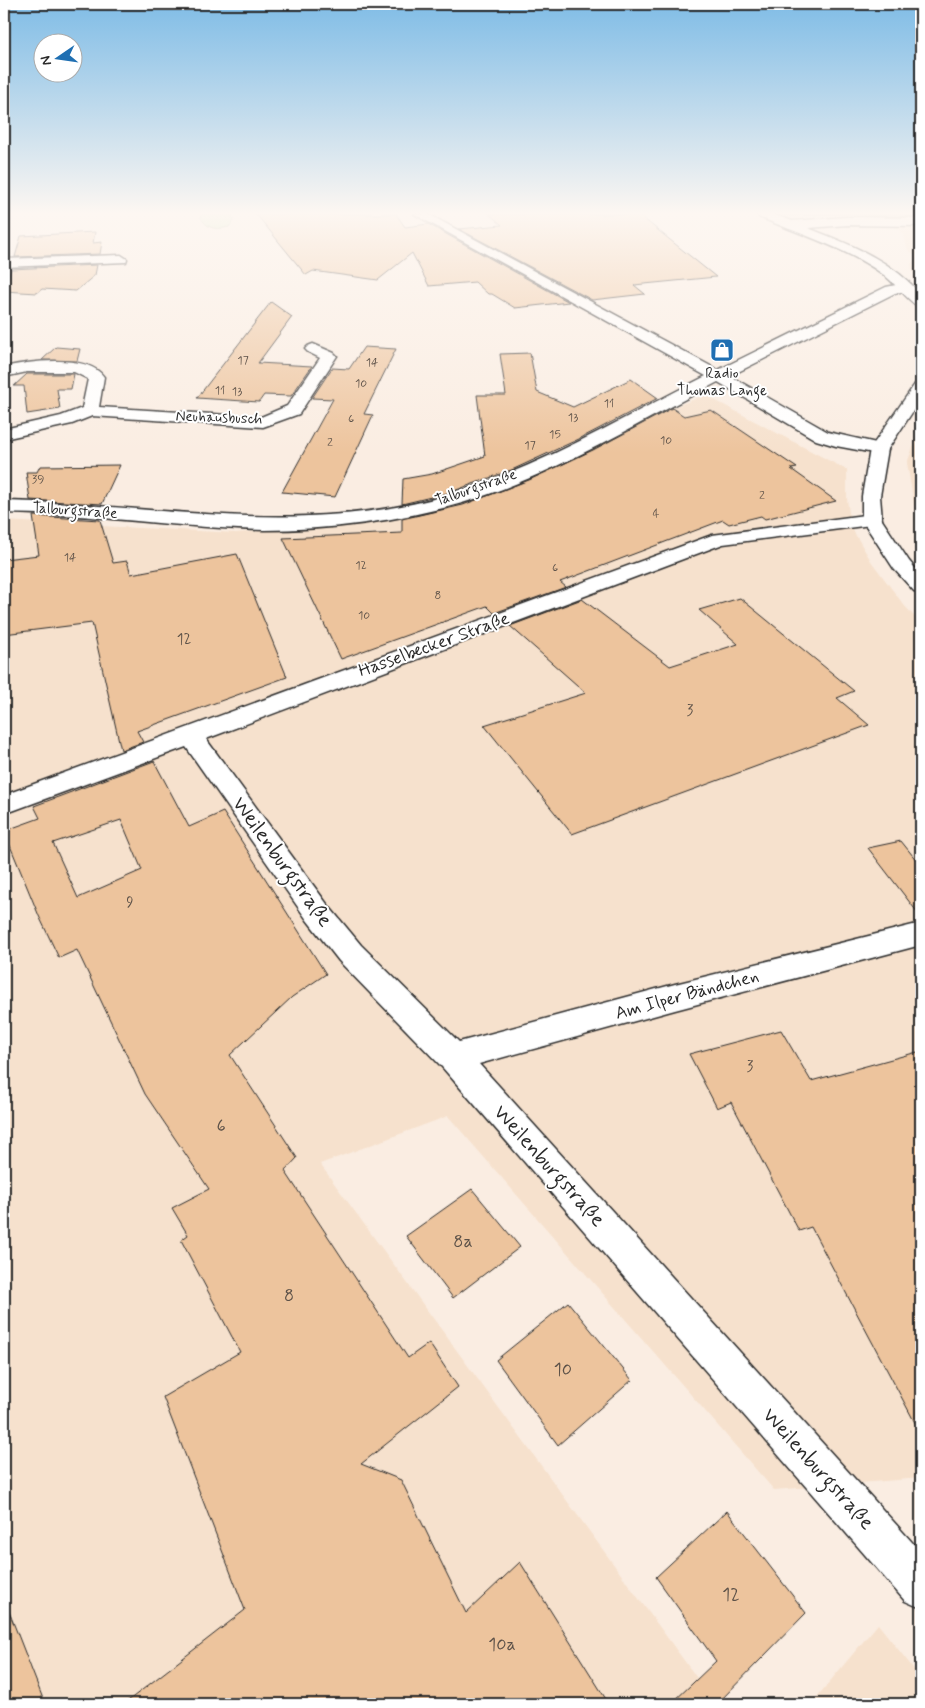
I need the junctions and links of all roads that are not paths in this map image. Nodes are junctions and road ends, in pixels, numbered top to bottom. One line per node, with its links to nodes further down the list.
1 (567, 294): 7 (street)
2 (884, 294): 7 (street, Talburgstraße)
3 (912, 294): 4 (street)
4 (921, 304)
5 (313, 349): 9 (street, Neuhausbusch)
6 (4, 372): 9 (street)
7 (718, 376): 11 (street); 12 (street, Talburgstraße)
8 (921, 387): 11 (street)
9 (90, 411): 10 (street)
10 (4, 434)
11 (879, 450): 13 (street)
12 (4, 507)
13 (872, 520): 14 (street); 15 (street, Hasselbecker Straße)
14 (921, 587)
15 (191, 736): 16 (street, Hasselbecker Straße); 18 (street, Weilenburgstraße)
16 (4, 805)
17 (921, 934): 18 (street, Am Ilper Bändchen)
18 (453, 1057): 19 (street, Weilenburgstraße)
19 (921, 1586)

